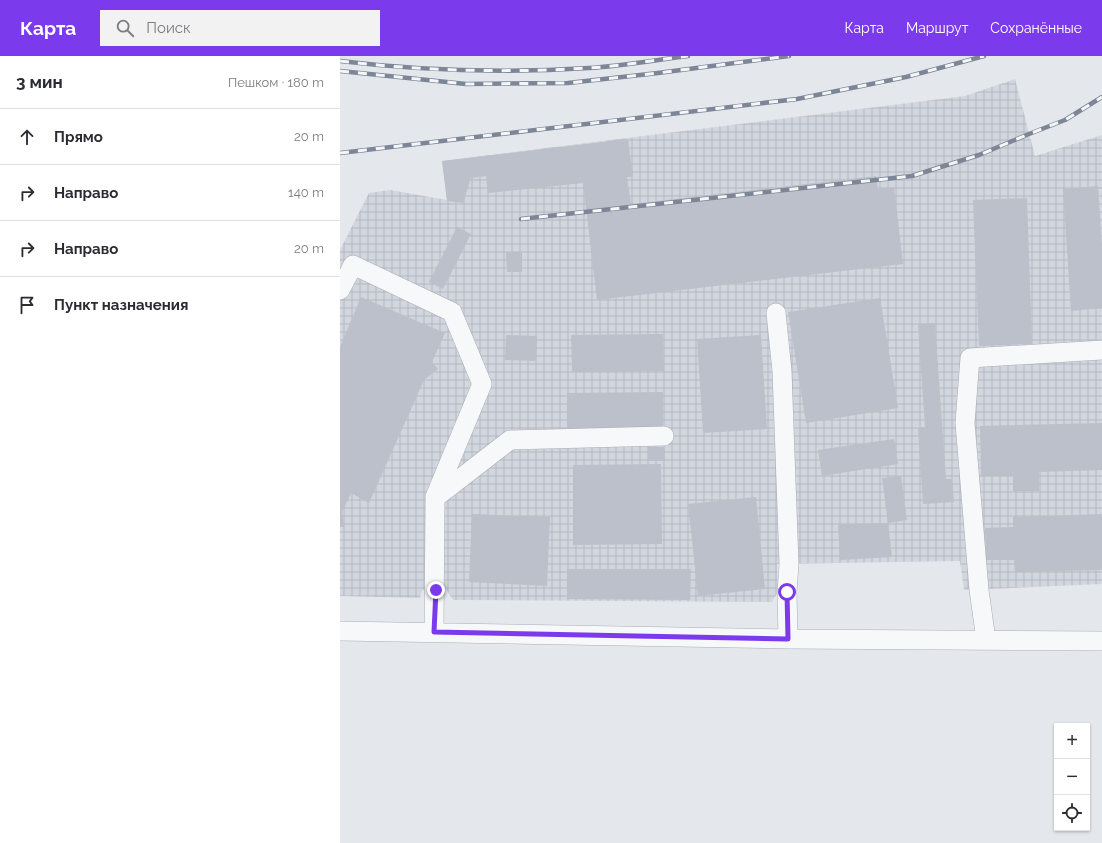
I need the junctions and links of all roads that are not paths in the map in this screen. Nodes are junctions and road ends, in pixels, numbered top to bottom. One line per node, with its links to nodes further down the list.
1 (340, 290): 5 (street)
2 (776, 313): 8 (street)
3 (1102, 350): 9 (street)
4 (664, 436): 5 (street)
5 (435, 498): 7 (street)
6 (340, 631): 7 (street)
7 (434, 632): 8 (street)
8 (788, 639): 9 (street)
9 (986, 640): 10 (street)
10 (1102, 640)

